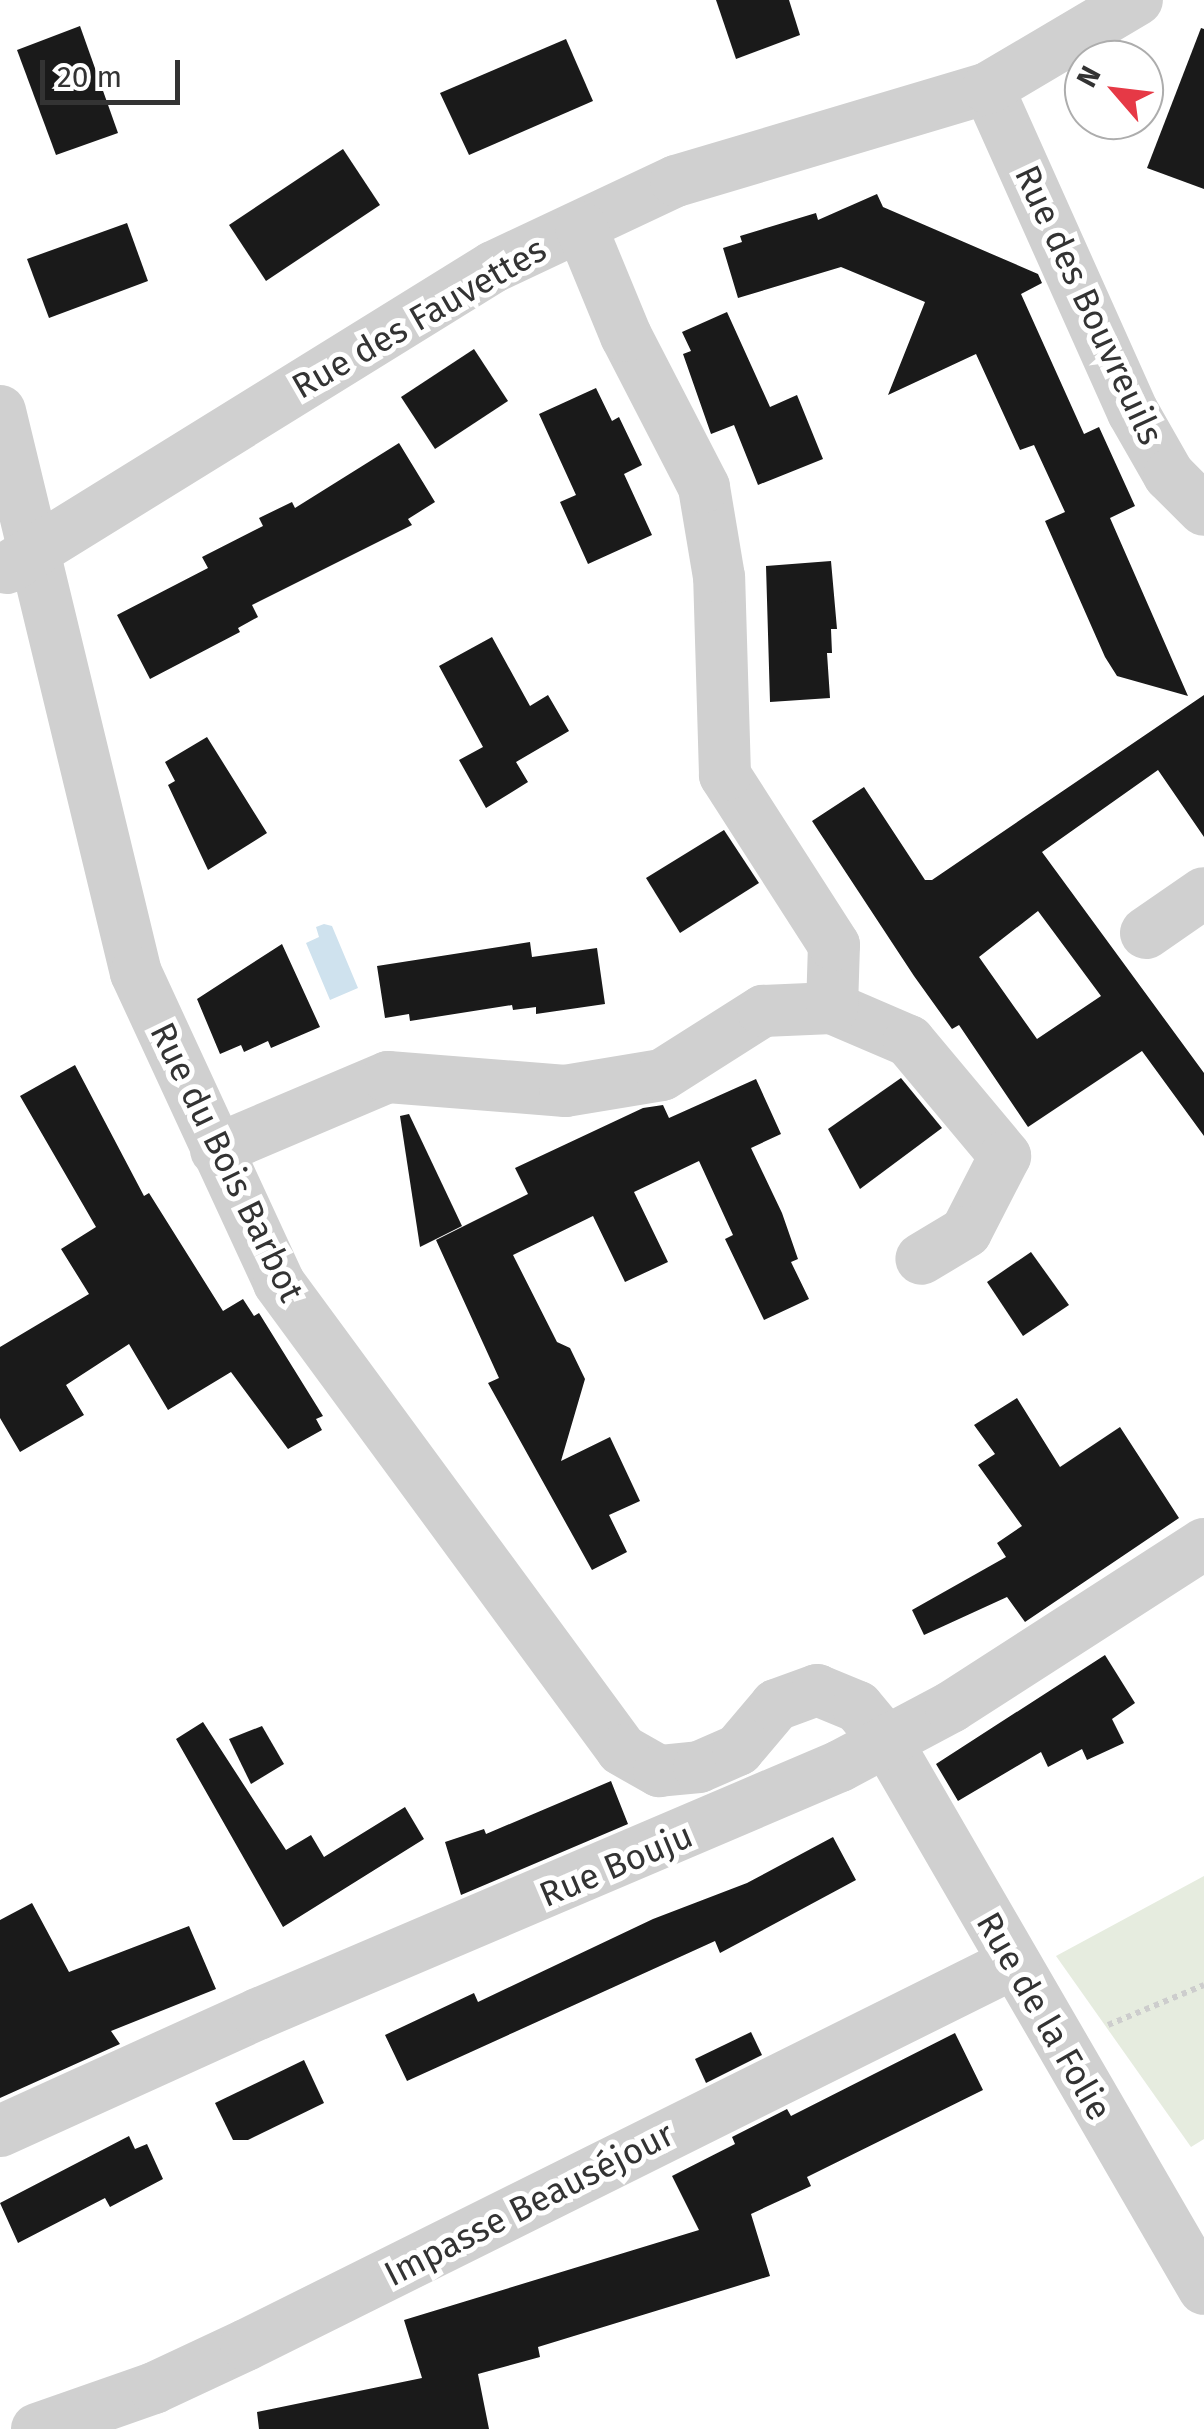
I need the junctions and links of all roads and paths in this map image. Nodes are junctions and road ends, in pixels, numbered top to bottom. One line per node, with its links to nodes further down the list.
1 (1137, 0): 2 (street, Rue des Fauvettes)
2 (988, 88): 3 (street, Rue des Fauvettes); 5 (street, Rue des Bouvreuils)
3 (581, 227): 6 (street, Rue des Fauvettes); 9 (street)
4 (0, 411): 6 (street, Rue du Bois Barbot)
5 (1204, 510)
6 (15, 561): 10 (street, Rue du Bois Barbot)
7 (1204, 893): 8 (street)
8 (1146, 933)
9 (832, 1008): 10 (street); 11 (street)
10 (216, 1150): 13 (street, Rue du Bois Barbot)
11 (921, 1259)
12 (1204, 1544): 13 (street, Rue Bouju)
13 (887, 1742): 14 (street, Rue de la Folie); 17 (street, Rue Bouju)
14 (1014, 1963): 16 (street, Rue de la Folie); 19 (street, Impasse Beauséjour)
15 (1204, 1985): 16 (path)
16 (1060, 2046): 18 (street, Rue de la Folie)
17 (0, 2131)
18 (1204, 2288)
19 (37, 2429)

